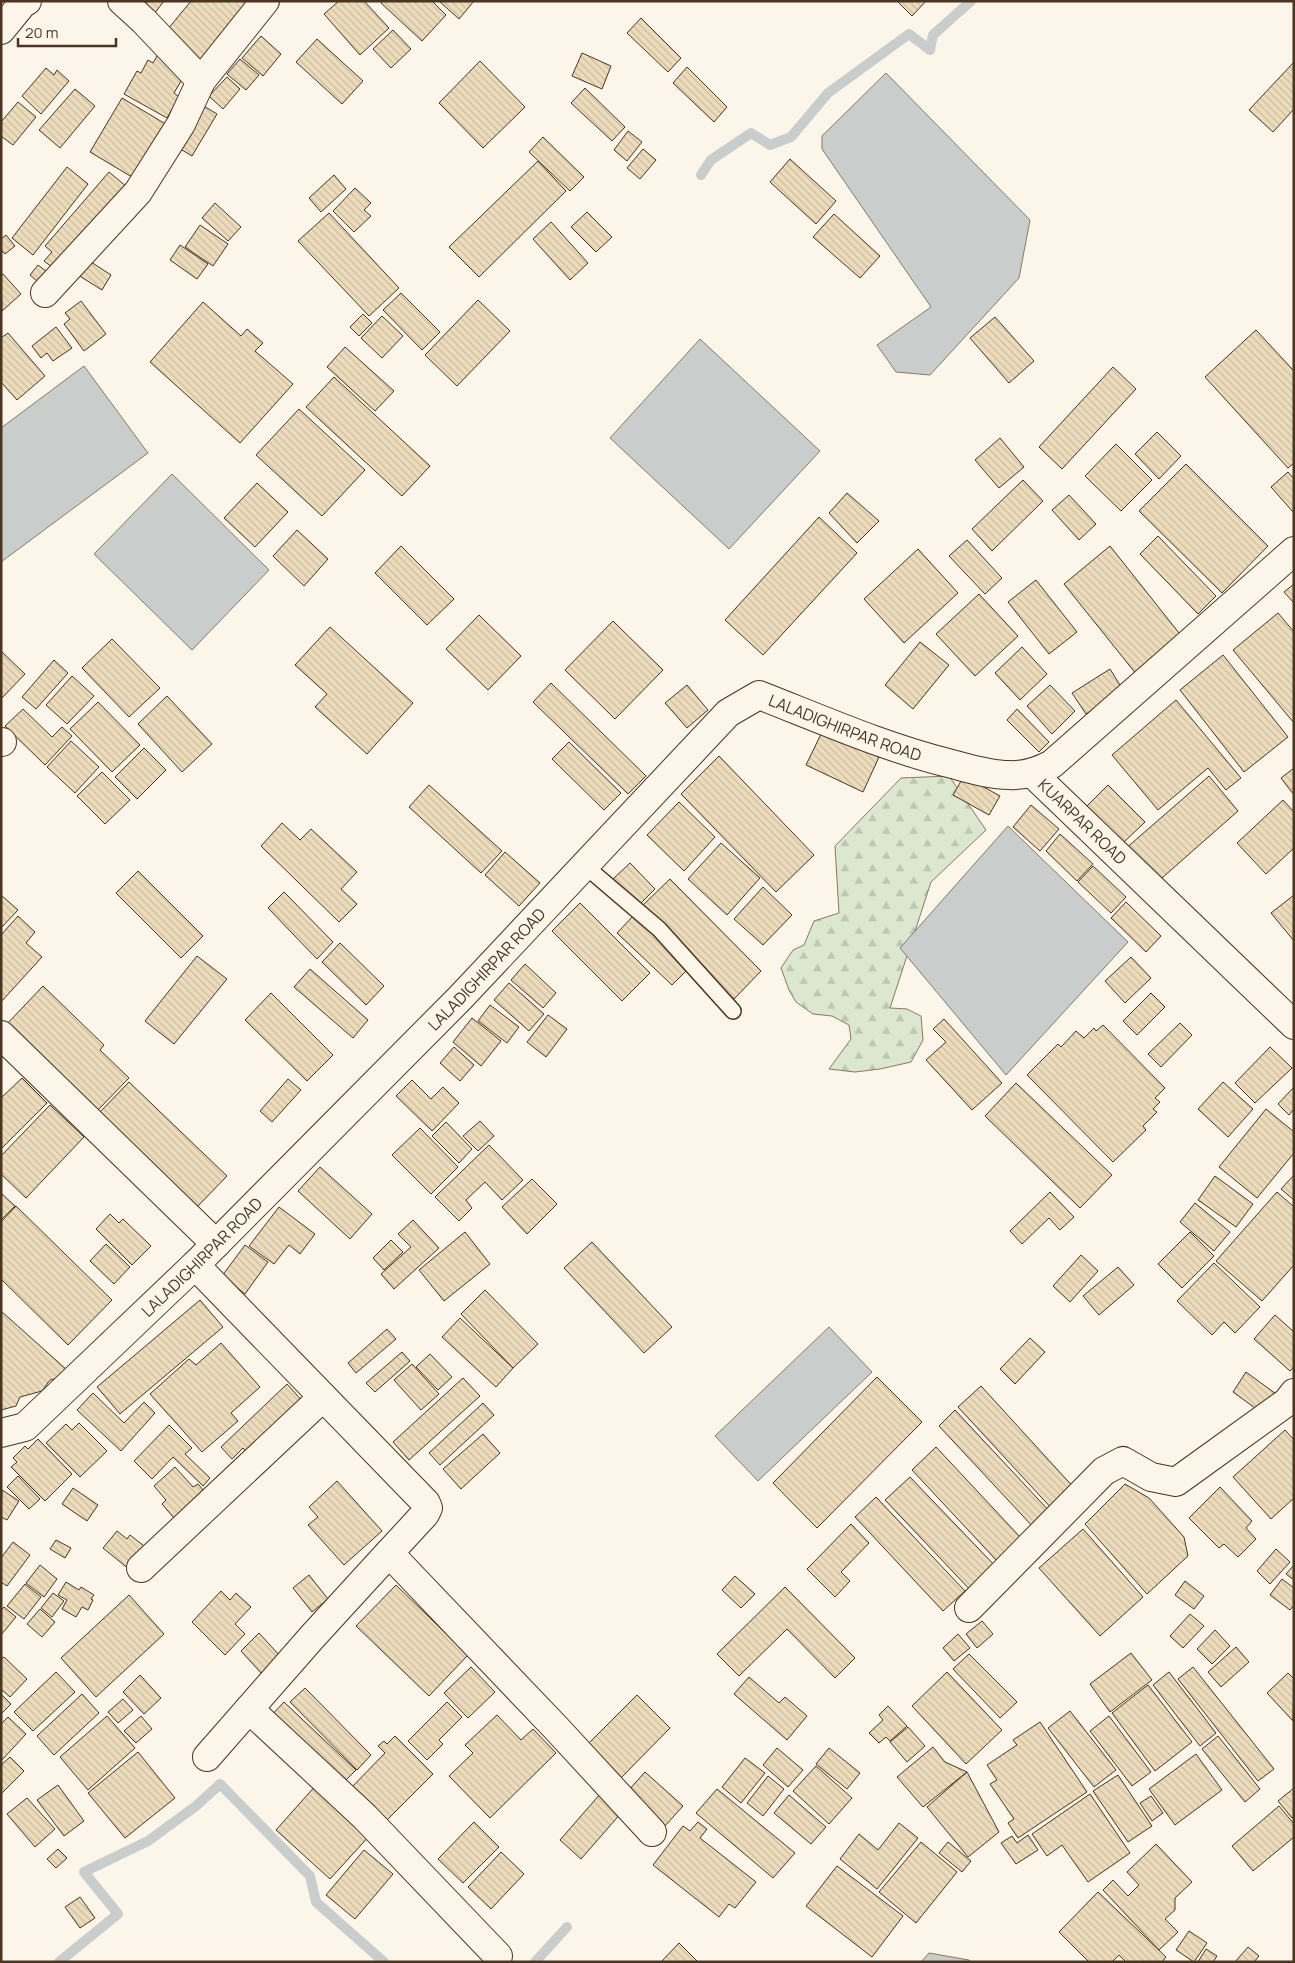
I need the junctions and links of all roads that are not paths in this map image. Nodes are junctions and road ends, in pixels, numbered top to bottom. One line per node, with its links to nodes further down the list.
1 (27, 1): 4 (street)
2 (122, 1): 5 (street)
3 (265, 1): 5 (street)
4 (1, 30)
5 (201, 81): 6 (street)
6 (45, 293)
7 (1294, 552): 8 (street, KUARPAR ROAD)
8 (1032, 772): 9 (street, LALADIGHIRPAR ROAD); 11 (street, KUARPAR ROAD)
9 (584, 865): 10 (lane); 13 (street, LALADIGHIRPAR ROAD)
10 (733, 1011)
11 (1294, 1026)
12 (1, 1035): 13 (street)
13 (216, 1244): 14 (street, LALADIGHIRPAR ROAD)
14 (195, 1264): 16 (street); 17 (street, LALADIGHIRPAR ROAD)
15 (1294, 1393): 20 (street)
16 (323, 1397): 18 (street); 19 (street)
17 (1, 1433)
18 (389, 1553): 21 (street); 23 (street)
19 (140, 1568)
20 (969, 1608)
21 (249, 1709): 22 (street); 24 (street)
22 (207, 1757)
23 (652, 1832)
24 (498, 1956)

